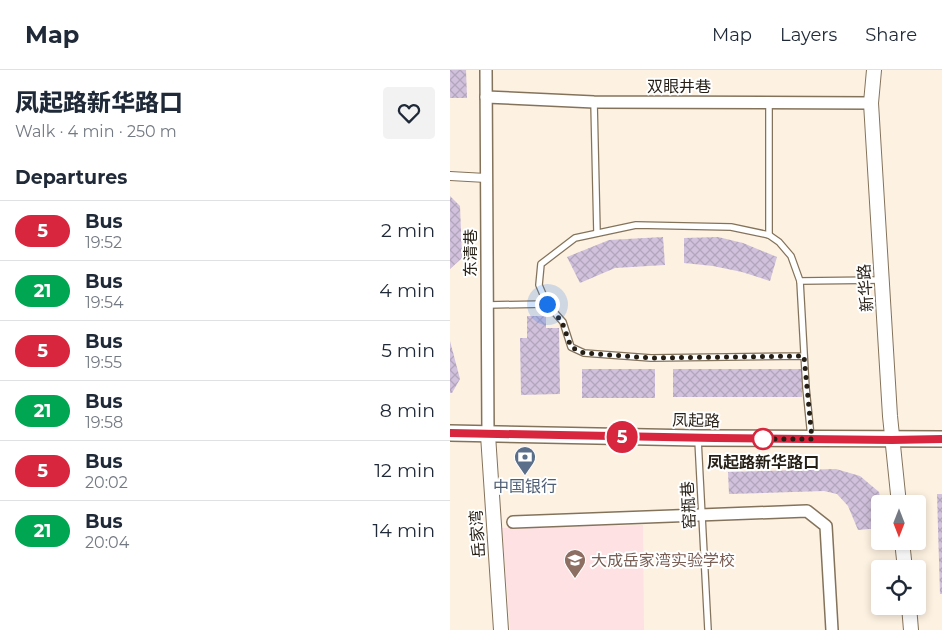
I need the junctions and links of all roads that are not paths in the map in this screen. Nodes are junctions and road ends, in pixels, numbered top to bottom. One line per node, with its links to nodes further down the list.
1 (486, 70): 3 (street, 东清巷)
2 (874, 70): 6 (street, 新华路)
3 (486, 97): 4 (street, 双眼井巷); 8 (street, 东清巷)
4 (594, 102): 5 (street, 双眼井巷); 9 (lane)
5 (768, 103): 6 (street, 双眼井巷); 10 (lane)
6 (871, 103): 11 (street, 新华路)
7 (450, 176): 8 (street)
8 (486, 178): 14 (street, 东清巷)
9 (597, 233): 10 (lane); 13 (lane)
10 (769, 234): 12 (lane)
11 (882, 280): 12 (lane); 21 (street, 新华路)
12 (800, 281): 15 (lane)
13 (547, 304): 14 (lane); 15 (lane)
14 (487, 305): 17 (street, 东清巷)
15 (804, 356): 19 (lane)
16 (450, 433): 17 (main road, 凤起路)
17 (488, 435): 18 (main road, 凤起路); 26 (street, 岳家湾)
18 (698, 438): 19 (main road, 凤起路); 23 (lane, 窑瓶巷)
19 (812, 439): 21 (main road, 凤起路)
20 (942, 439): 21 (main road, 凤起路)
21 (892, 440): 22 (street, 新华路)
22 (898, 495)
23 (702, 515): 24 (street); 27 (lane, 窑瓶巷); 28 (street)
24 (512, 522)
25 (910, 615): 29 (street)
26 (501, 630)
27 (708, 630)
28 (832, 630)
29 (911, 630)

